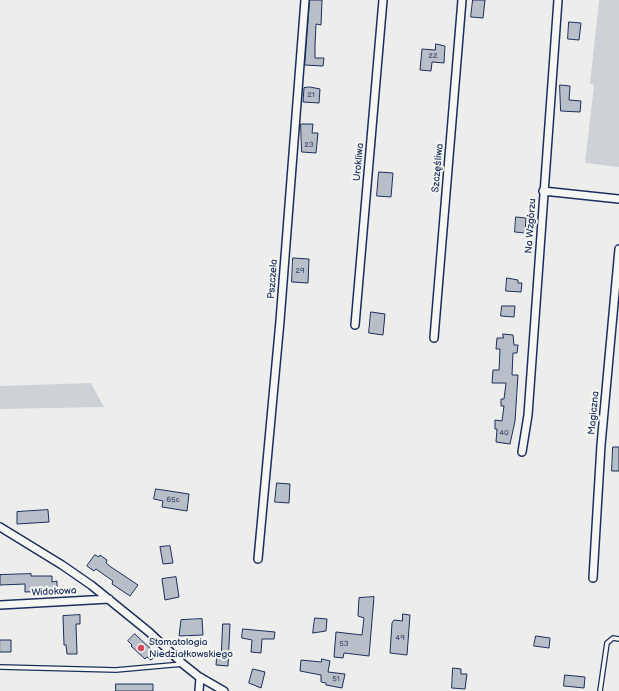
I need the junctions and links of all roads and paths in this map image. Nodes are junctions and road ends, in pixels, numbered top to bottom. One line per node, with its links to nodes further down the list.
1 (305, 0): 12 (street, Pszczela)
2 (383, 0): 8 (street, Urokliwa)
3 (462, 0): 9 (street, Szczęśliwa)
4 (558, 0): 5 (street, Na Wzgórzu)
5 (543, 191): 6 (street); 10 (street, Na Wzgórzu)
6 (619, 198)
7 (619, 249): 13 (street, Magiczna)
8 (355, 325)
9 (434, 338)
10 (522, 452)
11 (0, 527): 14 (street)
12 (258, 559)
13 (593, 578)
14 (109, 599): 15 (street, Widokowa); 17 (street)
15 (0, 605)
16 (619, 639): 22 (lane)
17 (183, 664): 18 (lane); 19 (street)
18 (0, 668)
19 (200, 677): 20 (street); 21 (street)
20 (199, 691)
21 (224, 691)
22 (600, 691)

